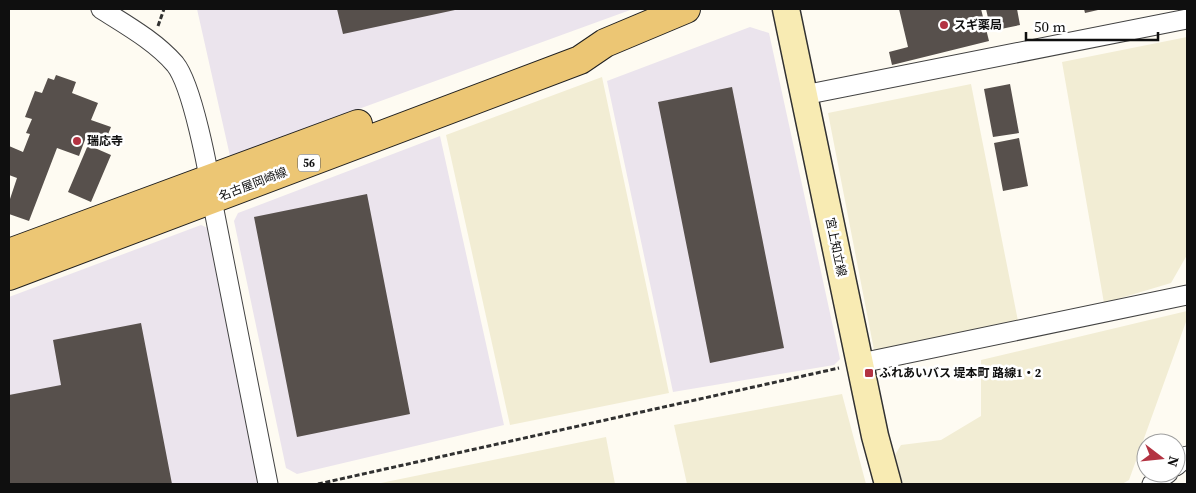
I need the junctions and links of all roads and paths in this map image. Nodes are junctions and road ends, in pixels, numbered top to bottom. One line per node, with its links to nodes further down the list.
1 (101, 9): 6 (street)
2 (686, 9): 6 (main road, 名古屋岡崎線 / 56)
3 (786, 9): 5 (main road, 宮上知立線)
4 (1187, 19): 5 (street)
5 (804, 95): 10 (main road, 宮上知立線)
6 (211, 189): 7 (main road, 名古屋岡崎線 / 56); 8 (main road, 名古屋岡崎線 / 56); 11 (street)
7 (9, 253)
8 (9, 276)
9 (1187, 295): 10 (street)
10 (861, 363): 12 (path); 13 (main road, 宮上知立線)
11 (268, 484)
12 (318, 484)
13 (888, 484)

